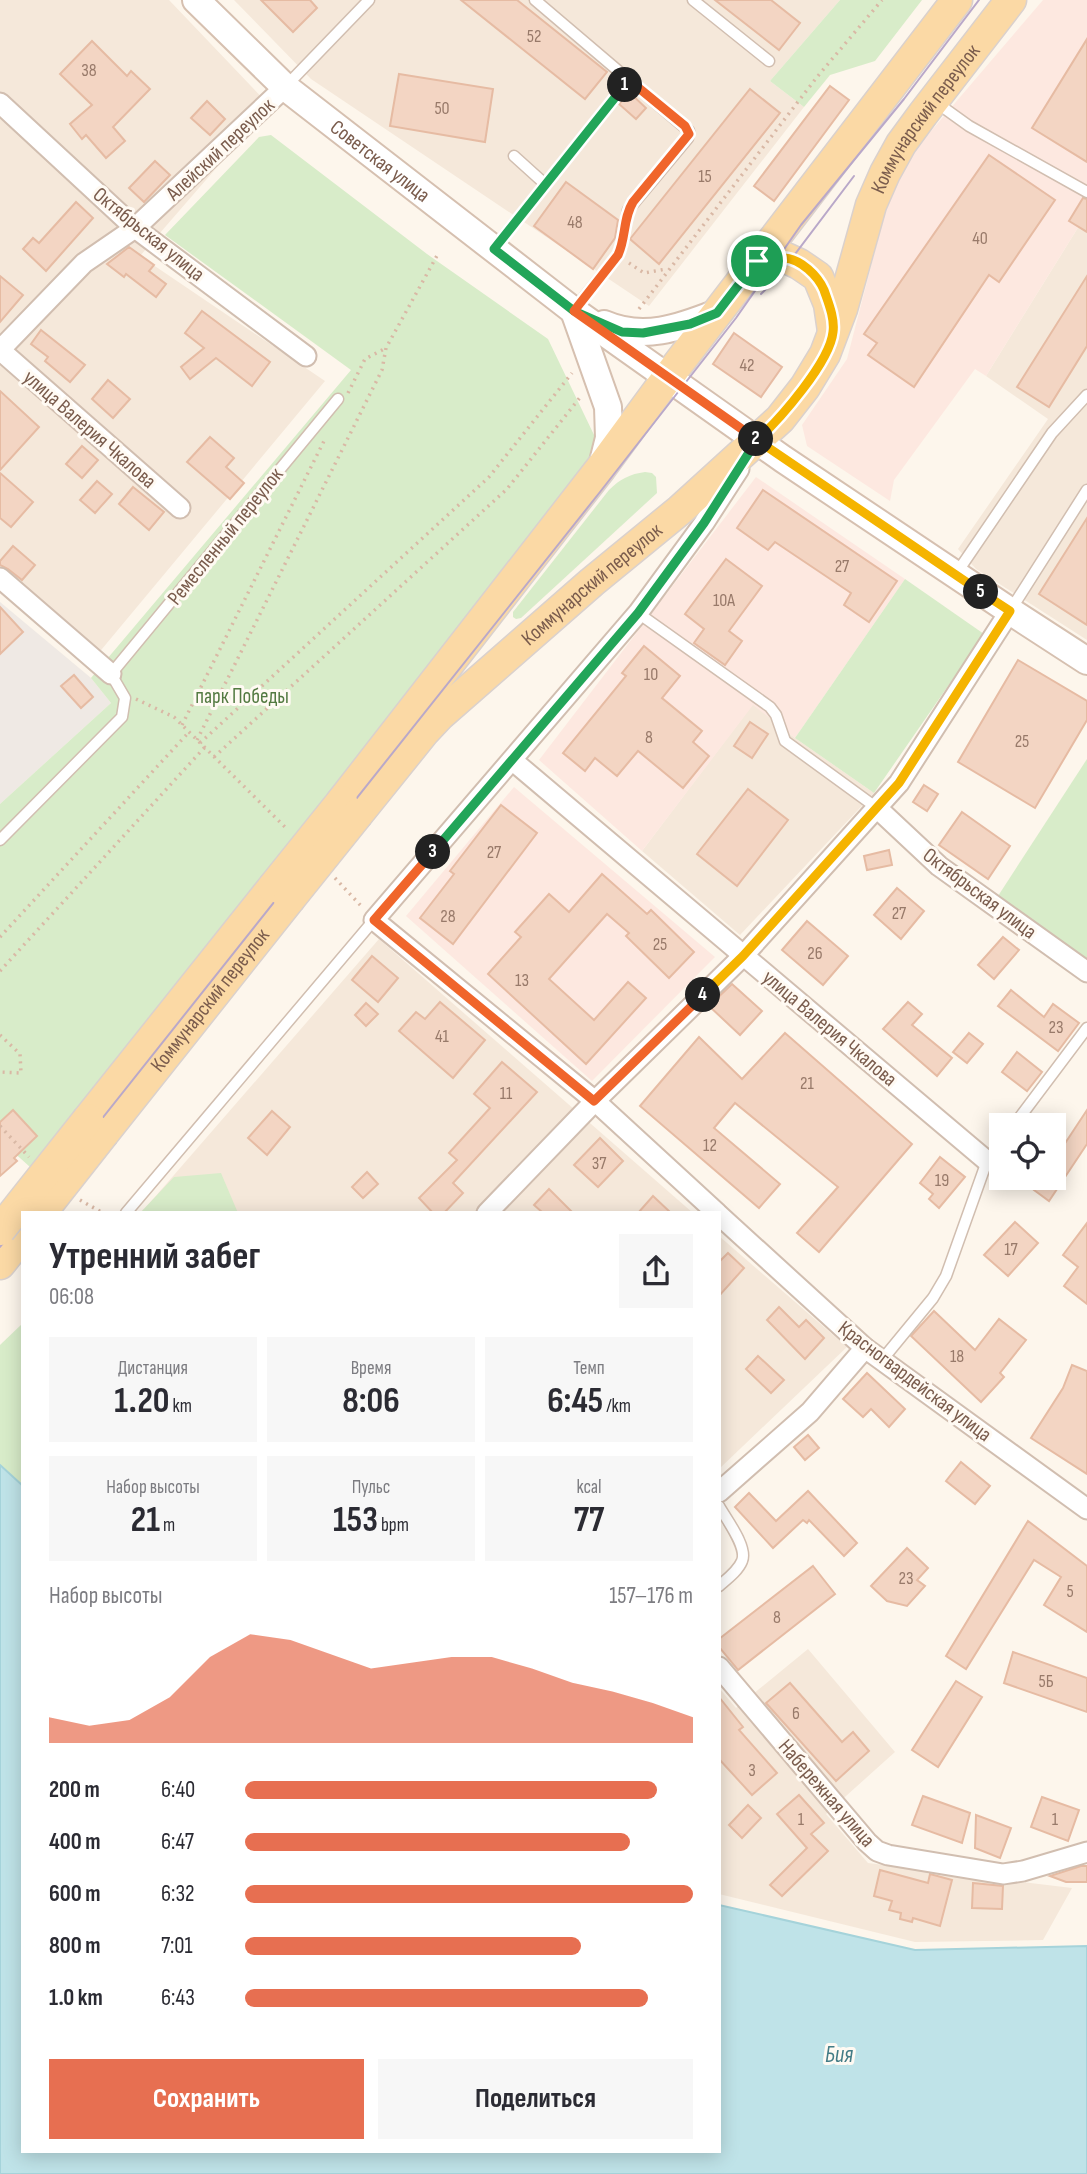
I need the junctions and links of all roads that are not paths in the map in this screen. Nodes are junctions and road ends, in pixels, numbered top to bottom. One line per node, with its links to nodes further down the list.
1 (196, 0): 9 (street, Советская улица)
2 (369, 0): 9 (lane)
3 (536, 0): 8 (lane)
4 (693, 0): 7 (lane)
5 (957, 0): 17 (main road, Коммунарский переулок)
6 (1011, 0): 10 (main road, Коммунарский переулок)
7 (769, 61)
8 (629, 80): 13 (lane); 18 (lane)
9 (285, 88): 15 (street, Алейский переулок); 16 (street, Советская улица)
10 (934, 100): 14 (lane); 20 (main road, Коммунарский переулок)
11 (0, 103): 15 (street, Октябрьская улица)
12 (514, 156): 13 (lane)
13 (545, 184): 16 (lane)
14 (1087, 192)
15 (135, 228): 21 (street, Алейский переулок); 22 (street, Октябрьская улица)
16 (494, 249): 18 (street, Советская улица)
17 (757, 261): 19 (main road, Коммунарский переулок); 20 (main road)
18 (574, 311): 19 (street); 23 (street); 27 (street)
19 (717, 313): 23 (main road, Коммунарский переулок)
20 (834, 332): 26 (main road, Коммунарский переулок)
21 (0, 350): 29 (street, улица Валерия Чкалова)
22 (306, 356)
23 (668, 377): 26 (street); 27 (main road, Коммунарский переулок)
24 (1087, 395): 30 (lane)
25 (343, 397): 35 (lane, Ремесленный переулок)
26 (757, 440): 30 (street); 33 (street); 37 (main road, Коммунарский переулок)
27 (601, 468): 37 (main road, Коммунарский переулок)
28 (1087, 490): 32 (lane)
29 (180, 508)
30 (955, 575): 32 (street)
31 (0, 578): 35 (street)
32 (1010, 611): 34 (street); 38 (street)
33 (638, 613): 36 (street); 38 (lane)
34 (1087, 661)
35 (111, 674): 39 (lane)
36 (512, 760): 40 (street); 41 (street, улица Валерия Чкалова)
37 (350, 807): 46 (main road, Коммунарский переулок, bridge)
38 (877, 808): 41 (street); 42 (street, Октябрьская улица)
39 (0, 840)
40 (374, 920): 44 (street, Красногвардейская улица); 50 (lane)
41 (743, 956): 44 (street); 48 (street, улица Валерия Чкалова)
42 (1087, 972)
43 (1087, 1028): 45 (lane)
44 (594, 1101): 51 (street); 52 (street, Красногвардейская улица)
45 (1023, 1113)
46 (96, 1126): 49 (main road, bridge); 54 (main road, bridge)
47 (989, 1158): 48 (lane)
48 (987, 1161): 58 (lane)
49 (42, 1211)
50 (128, 1211)
51 (489, 1211)
52 (715, 1211)
53 (721, 1217): 57 (street, Красногвардейская улица)
54 (0, 1230)
55 (21, 1238): 56 (main road)
56 (0, 1264)
57 (865, 1348): 58 (street, Красногвардейская улица); 59 (street)
58 (882, 1360): 61 (street, Красногвардейская улица)
59 (721, 1490)
60 (721, 1509): 62 (lane)
61 (1087, 1509)
62 (721, 1584)
63 (721, 1669): 64 (street, Набережная улица)
64 (1087, 1852)

